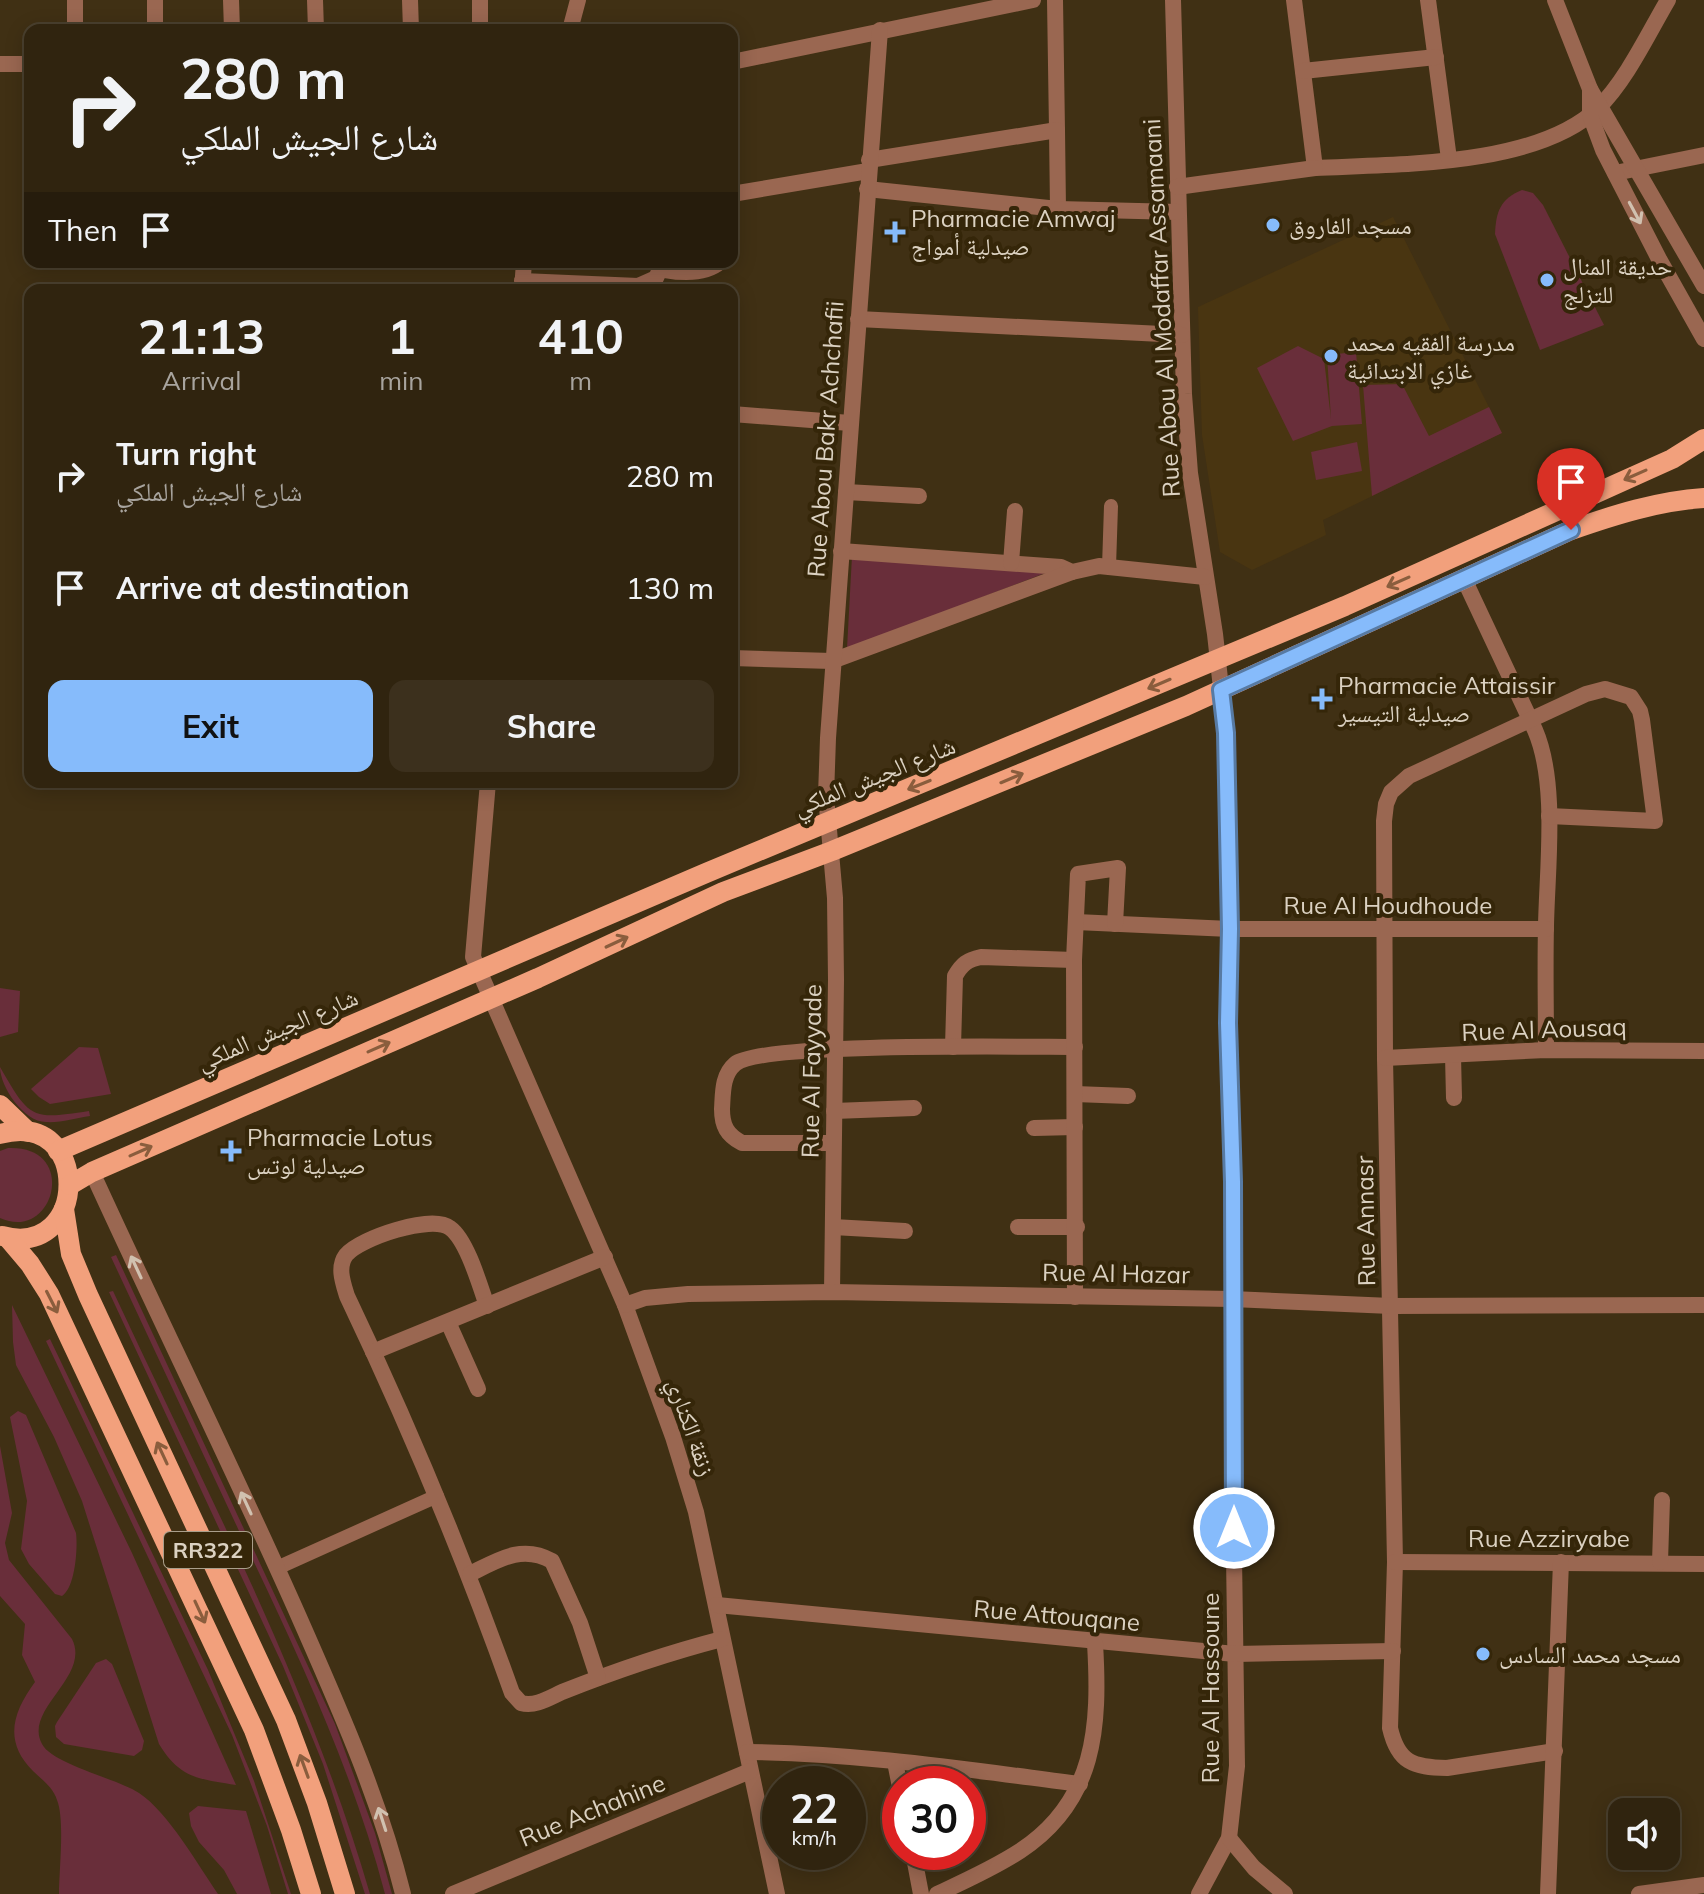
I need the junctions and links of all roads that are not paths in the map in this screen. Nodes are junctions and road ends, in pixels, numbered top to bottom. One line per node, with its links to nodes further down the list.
1 (75, 0): 15 (street)
2 (155, 0): 16 (street)
3 (231, 0): 17 (street)
4 (315, 0): 18 (street)
5 (410, 0): 19 (street)
6 (480, 0): 20 (street)
7 (578, 0): 21 (street)
8 (1033, 0): 22 (street)
9 (1055, 0): 29 (street)
10 (1173, 0): 36 (street, Rue Abou Al Modaffar Assamaani)
11 (1294, 0): 27 (street)
12 (1428, 0): 23 (street)
13 (1555, 0): 28 (street)
14 (1668, 0): 28 (street)
15 (75, 24)
16 (155, 24)
17 (232, 24)
18 (316, 24)
19 (411, 24)
20 (480, 24)
21 (572, 24)
22 (880, 30): 24 (street); 32 (street, Rue Abou Bakr Achchafii)
23 (1436, 57): 27 (street); 31 (street)
24 (738, 61)
25 (0, 64): 26 (street)
26 (24, 64)
27 (1303, 71): 33 (street)
28 (1595, 110): 31 (street); 34 (street); 35 (street)
29 (1057, 130): 32 (street); 39 (street)
30 (1704, 155): 34 (street)
31 (1449, 159): 33 (street)
32 (868, 165): 37 (street, Rue Abou Bakr Achchafii); 38 (street)
33 (1315, 168): 36 (street)
34 (1636, 169): 35 (street); 45 (street)
35 (1615, 173): 48 (street, one-way to 48)
36 (1177, 187): 40 (street, Rue Abou Al Modaffar Assamaani)
37 (867, 189): 39 (street); 46 (street, Rue Abou Bakr Achchafii)
38 (738, 193)
39 (1058, 209): 40 (street)
40 (1178, 212): 47 (street, Rue Abou Al Modaffar Assamaani)
41 (658, 268): 44 (street)
42 (666, 268): 43 (street)
43 (711, 268)
44 (642, 284)
45 (1704, 286)
46 (858, 319): 47 (street); 50 (street, Rue Abou Bakr Achchafii)
47 (1182, 335): 61 (street, Rue Abou Al Modaffar Assamaani)
48 (1704, 339)
49 (738, 414): 50 (street)
50 (850, 423): 52 (street, Rue Abou Bakr Achchafii)
51 (1704, 439): 64 (main road, شارع الجيش الملكي, one-way to 64)
52 (846, 492): 53 (street); 57 (street, Rue Abou Bakr Achchafii)
53 (919, 496)
54 (1704, 498): 62 (main road)
55 (1111, 506): 59 (street)
56 (1015, 511): 58 (street)
57 (841, 551): 58 (street); 65 (street, Rue Abou Bakr Achchafii)
58 (1011, 563): 60 (street)
59 (1109, 567): 60 (street); 61 (street)
60 (1072, 572): 65 (street)
61 (1205, 577): 64 (street, Rue Abou Al Modaffar Assamaani)
62 (1464, 579): 66 (main road); 67 (street)
63 (738, 658): 65 (street)
64 (1216, 660): 66 (street, Rue Al Hassoune); 70 (main road, شارع الجيش الملكي, one-way to 70)
65 (832, 661): 70 (street, Rue Abou Bakr Achchafii)
66 (1221, 690): 71 (main road, one-way to 66); 74 (street, Rue Al Hassoune)
67 (1531, 721): 69 (street); 69 (street, Rue Annasr); 76 (street, Rue Annasr)
68 (487, 788): 78 (street, زنقة الكناري)
69 (1549, 816): 75 (street)
70 (829, 822): 71 (street, Rue Abou Bakr Achchafii); 78 (main road, شارع الجيش الملكي)
71 (832, 851): 79 (main road, one-way to 71); 82 (street, Rue Al Fayyade)
72 (1076, 922): 73 (street, Rue Al Houdhoude); 73 (street); 77 (street)
73 (1115, 924): 74 (street, Rue Al Houdhoude)
74 (1230, 929): 76 (street, Rue Al Houdhoude); 110 (street, Rue Al Hassoune)
75 (1546, 929): 76 (street, Rue Al Houdhoude); 83 (street)
76 (1384, 931): 86 (street, Rue Annasr)
77 (1074, 960): 80 (street); 81 (street)
78 (479, 971): 79 (street, زنقة الكناري); 98 (main road, شارع الجيش الملكي)
79 (491, 998): 99 (main road, one-way to 79); 107 (street, زنقة الكناري)
80 (953, 1047): 81 (street); 82 (street)
81 (1075, 1047): 87 (street)
82 (836, 1050): 92 (street, Rue Al Fayyade); 97 (street)
83 (1546, 1050): 84 (street, Rue Al Aousaq); 85 (street, Rue Al Aousaq)
84 (1704, 1051)
85 (1453, 1056): 86 (street, Rue Al Aousaq); 89 (street)
86 (1385, 1058): 114 (street, Rue Annasr)
87 (1075, 1094): 88 (street); 93 (street)
88 (1128, 1096)
89 (1454, 1098)
90 (0, 1105): 95 (main road)
91 (914, 1108): 92 (street)
92 (834, 1111): 97 (street, Rue Al Fayyade)
93 (1075, 1127): 94 (street); 104 (street)
94 (1034, 1128)
95 (28, 1132): 96 (main road); 98 (main road)
96 (0, 1134)
97 (833, 1143): 102 (street, Rue Al Fayyade)
98 (58, 1151): 100 (main road)
99 (92, 1172): 100 (main road); 124 (street, one-way to 99)
100 (70, 1185): 101 (main road, RR322)
101 (64, 1209): 106 (main road, RR322); 143 (main road, RR322, one-way to 101)
102 (833, 1227): 105 (street); 108 (street, Rue Al Fayyade)
103 (1018, 1227): 104 (street)
104 (1077, 1227): 109 (street)
105 (905, 1231)
106 (4, 1237): 142 (main road, RR322, one-way to 142)
107 (605, 1257): 111 (street, زنقة الكناري); 113 (street)
108 (832, 1292): 109 (street, Rue Al Hazar); 111 (street, Rue Al Hazar)
109 (1075, 1297): 110 (street, Rue Al Hazar)
110 (1232, 1299): 114 (street, Rue Al Hazar); 130 (street, Rue Al Hassoune)
111 (625, 1305): 126 (street, زنقة الكناري)
112 (1704, 1305): 114 (street, Rue Al Hazar)
113 (487, 1306): 115 (street); 116 (street)
114 (1391, 1306): 120 (street, Rue Annasr)
115 (448, 1322): 116 (street); 117 (street)
116 (373, 1352): 118 (street)
117 (478, 1389)
118 (437, 1496): 124 (street); 125 (street)
119 (1662, 1500): 122 (street)
120 (1395, 1562): 121 (street, Rue Azziryabe); 129 (street, Rue Annasr)
121 (1561, 1562): 122 (street, Rue Azziryabe); 132 (street)
122 (1660, 1562): 123 (street, Rue Azziryabe)
123 (1704, 1564)
124 (277, 1568): 144 (street, one-way to 124)
125 (470, 1574): 131 (street); 131 (street)
126 (717, 1605): 127 (street, زنقة الكناري); 128 (street, Rue Attouqane)
127 (722, 1639): 131 (street); 133 (street, زنقة الكناري)
128 (1095, 1643): 130 (street, Rue Attouqane); 137 (street)
129 (1393, 1651): 130 (street, Rue Attouqane); 132 (street, Rue Annasr)
130 (1235, 1654): 138 (street, Rue Al Hassoune)
131 (598, 1678)
132 (1555, 1751): 151 (street)
133 (747, 1752): 134 (street); 136 (street, زنقة الكناري)
134 (895, 1762): 135 (street); 137 (street)
135 (896, 1766)
136 (750, 1771): 145 (street, Rue Achahine); 146 (street, زنقة الكناري)
137 (1080, 1784): 148 (street)
138 (1229, 1838): 149 (street, Rue Al Hassoune); 150 (street)
139 (916, 1870): 147 (street)
140 (1704, 1885): 141 (street)
141 (1663, 1892): 152 (street)
142 (311, 1894)
143 (345, 1894)
144 (403, 1894)
145 (453, 1894)
146 (777, 1894)
147 (921, 1894)
148 (937, 1894)
149 (1199, 1894)
150 (1285, 1894)
151 (1548, 1894)
152 (1639, 1894)

